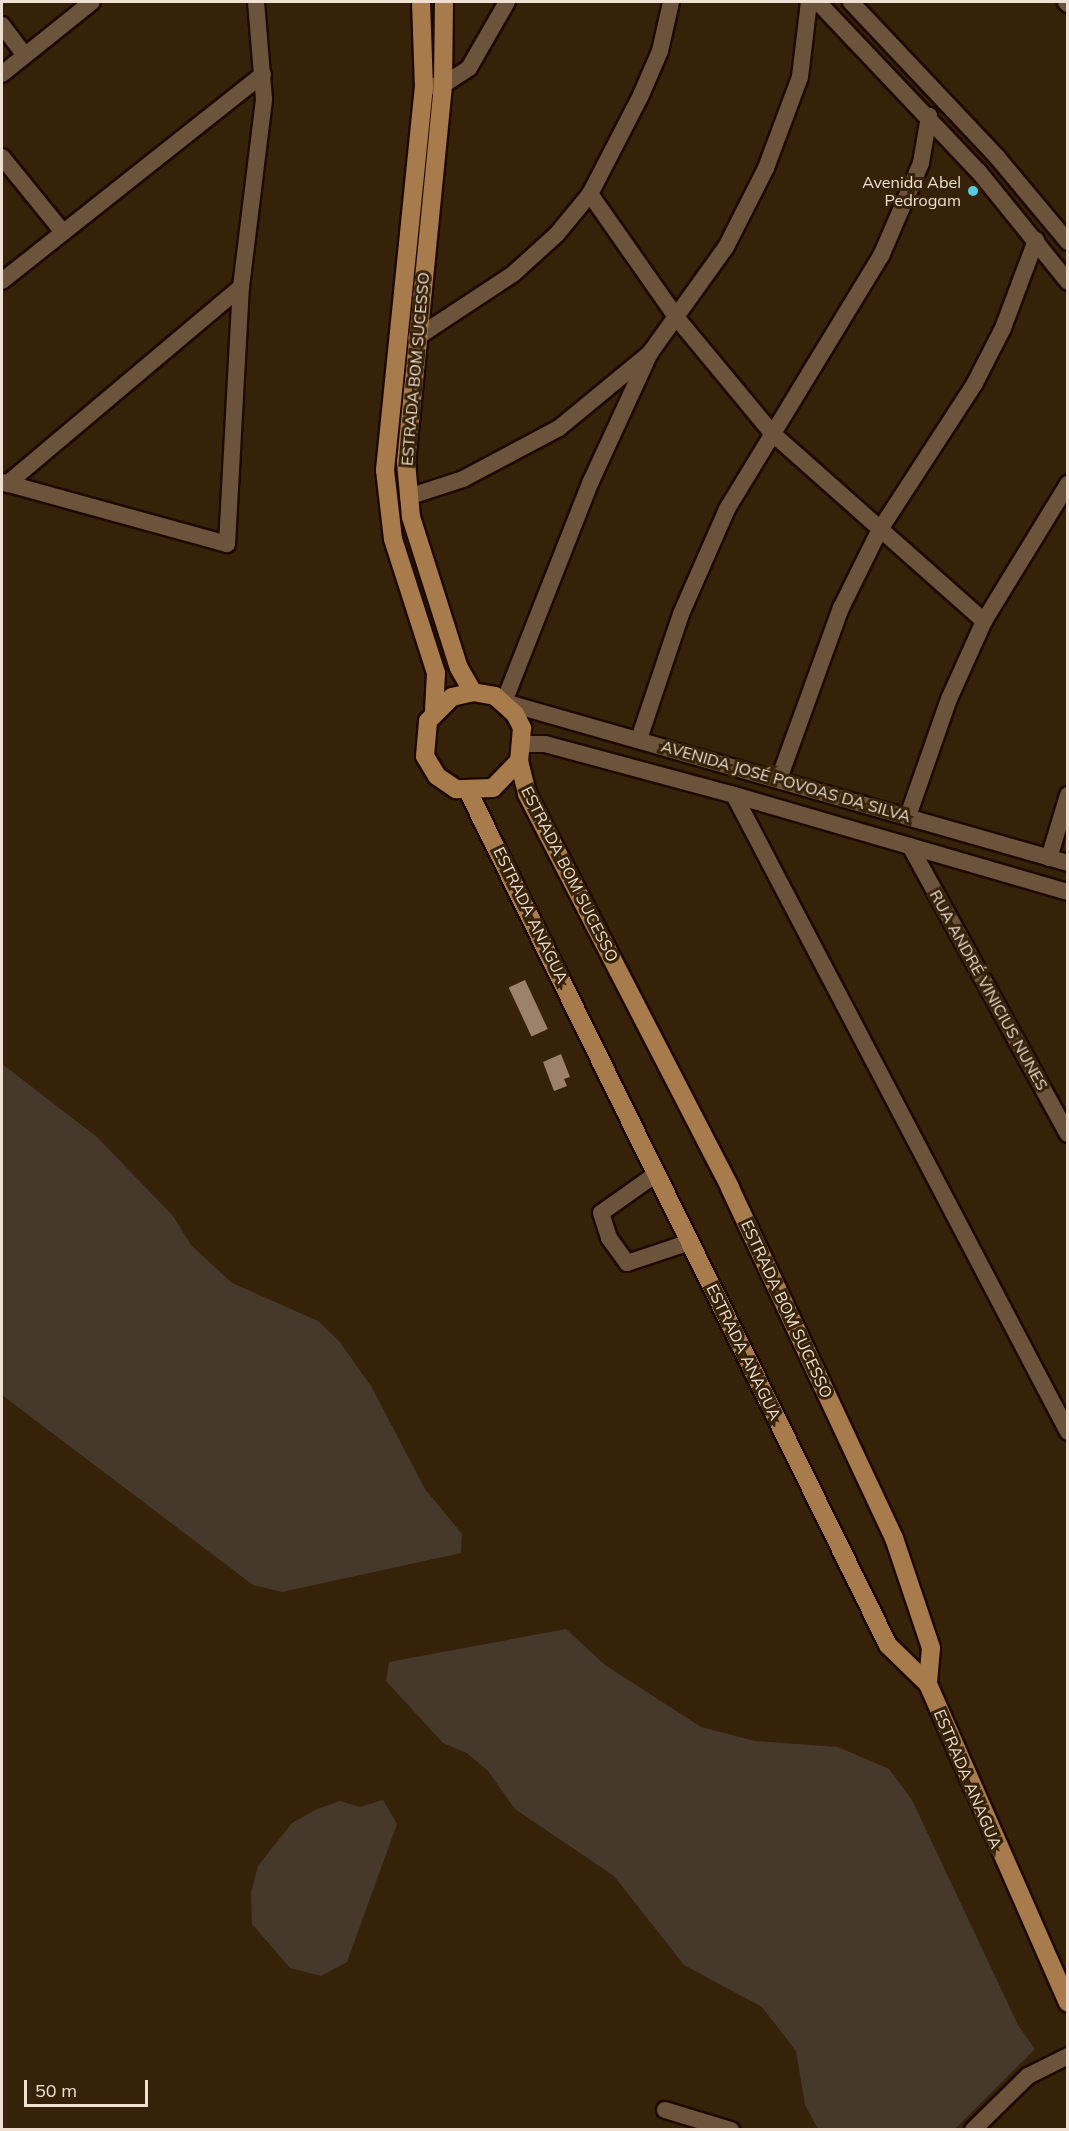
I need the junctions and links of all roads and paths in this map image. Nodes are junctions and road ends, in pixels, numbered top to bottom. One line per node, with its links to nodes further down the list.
1 (92, 2): 11 (street)
2 (256, 2): 13 (street)
3 (421, 2): 14 (main road, ESTRADA BOM SUCESSO)
4 (444, 2): 14 (main road, ESTRADA BOM SUCESSO)
5 (507, 2): 14 (street)
6 (671, 2): 19 (street)
7 (809, 2): 26 (street)
8 (818, 2): 15 (street)
9 (852, 2): 17 (street)
10 (2, 25): 11 (street)
11 (25, 55): 12 (street)
12 (2, 74)
13 (263, 74): 20 (street); 25 (street)
14 (433, 86): 27 (main road, ESTRADA BOM SUCESSO); 36 (main road, ESTRADA BOM SUCESSO)
15 (929, 116): 18 (street); 29 (street)
16 (2, 157): 20 (street)
17 (997, 157): 18 (street); 22 (street)
18 (979, 172): 21 (street)
19 (590, 194): 26 (street); 27 (street)
20 (62, 231): 23 (street)
21 (1036, 240): 24 (street); 33 (street)
22 (1068, 242)
23 (2, 281)
24 (1068, 282)
25 (241, 288): 30 (street); 30 (street)
26 (676, 317): 28 (street); 29 (street)
27 (416, 338): 32 (main road, ESTRADA BOM SUCESSO)
28 (650, 353): 32 (street); 38 (street)
29 (771, 432): 33 (street); 40 (street)
30 (4, 483)
31 (1068, 484): 35 (street)
32 (408, 498): 34 (main road, ESTRADA BOM SUCESSO)
33 (879, 531): 35 (street); 42 (street)
34 (441, 614): 36 (main road); 37 (main road, ESTRADA BOM SUCESSO)
35 (984, 621): 46 (street)
36 (420, 622): 39 (main road, ESTRADA BOM SUCESSO)
37 (473, 692): 38 (main road); 39 (main road)
38 (504, 702): 40 (street, AVENIDA JOSÉ POVOAS DA SILVA); 41 (main road, ESTRADA BOM SUCESSO)
39 (434, 711): 43 (main road)
40 (639, 739): 42 (street, AVENIDA JOSÉ POVOAS DA SILVA)
41 (521, 753): 43 (main road); 44 (street, AVENIDA JOSÉ POVOAS DA SILVA); 55 (main road, ESTRADA BOM SUCESSO)
42 (779, 779): 46 (street, AVENIDA JOSÉ POVOAS DA SILVA)
43 (468, 791): 52 (main road, ESTRADA ANAGUA)
44 (734, 795): 47 (street, AVENIDA JOSÉ POVOAS DA SILVA); 54 (street)
45 (1068, 795): 48 (street)
46 (908, 816): 48 (street, AVENIDA JOSÉ POVOAS DA SILVA)
47 (910, 846): 50 (street, AVENIDA JOSÉ POVOAS DA SILVA); 51 (street, RUA ANDRÉ VINICIUS NUNES)
48 (1049, 858): 49 (street, AVENIDA JOSÉ POVOAS DA SILVA)
49 (1068, 863)
50 (1068, 892)
51 (1068, 1134)
52 (656, 1174): 53 (main road, ESTRADA ANAGUA); 53 (street)
53 (690, 1242): 55 (main road, ESTRADA ANAGUA)
54 (1068, 1432)
55 (928, 1684): 56 (main road, ESTRADA ANAGUA)
56 (1068, 2003)
57 (1068, 2056): 60 (street)
58 (665, 2110): 59 (street)
59 (731, 2130)
60 (973, 2130)

